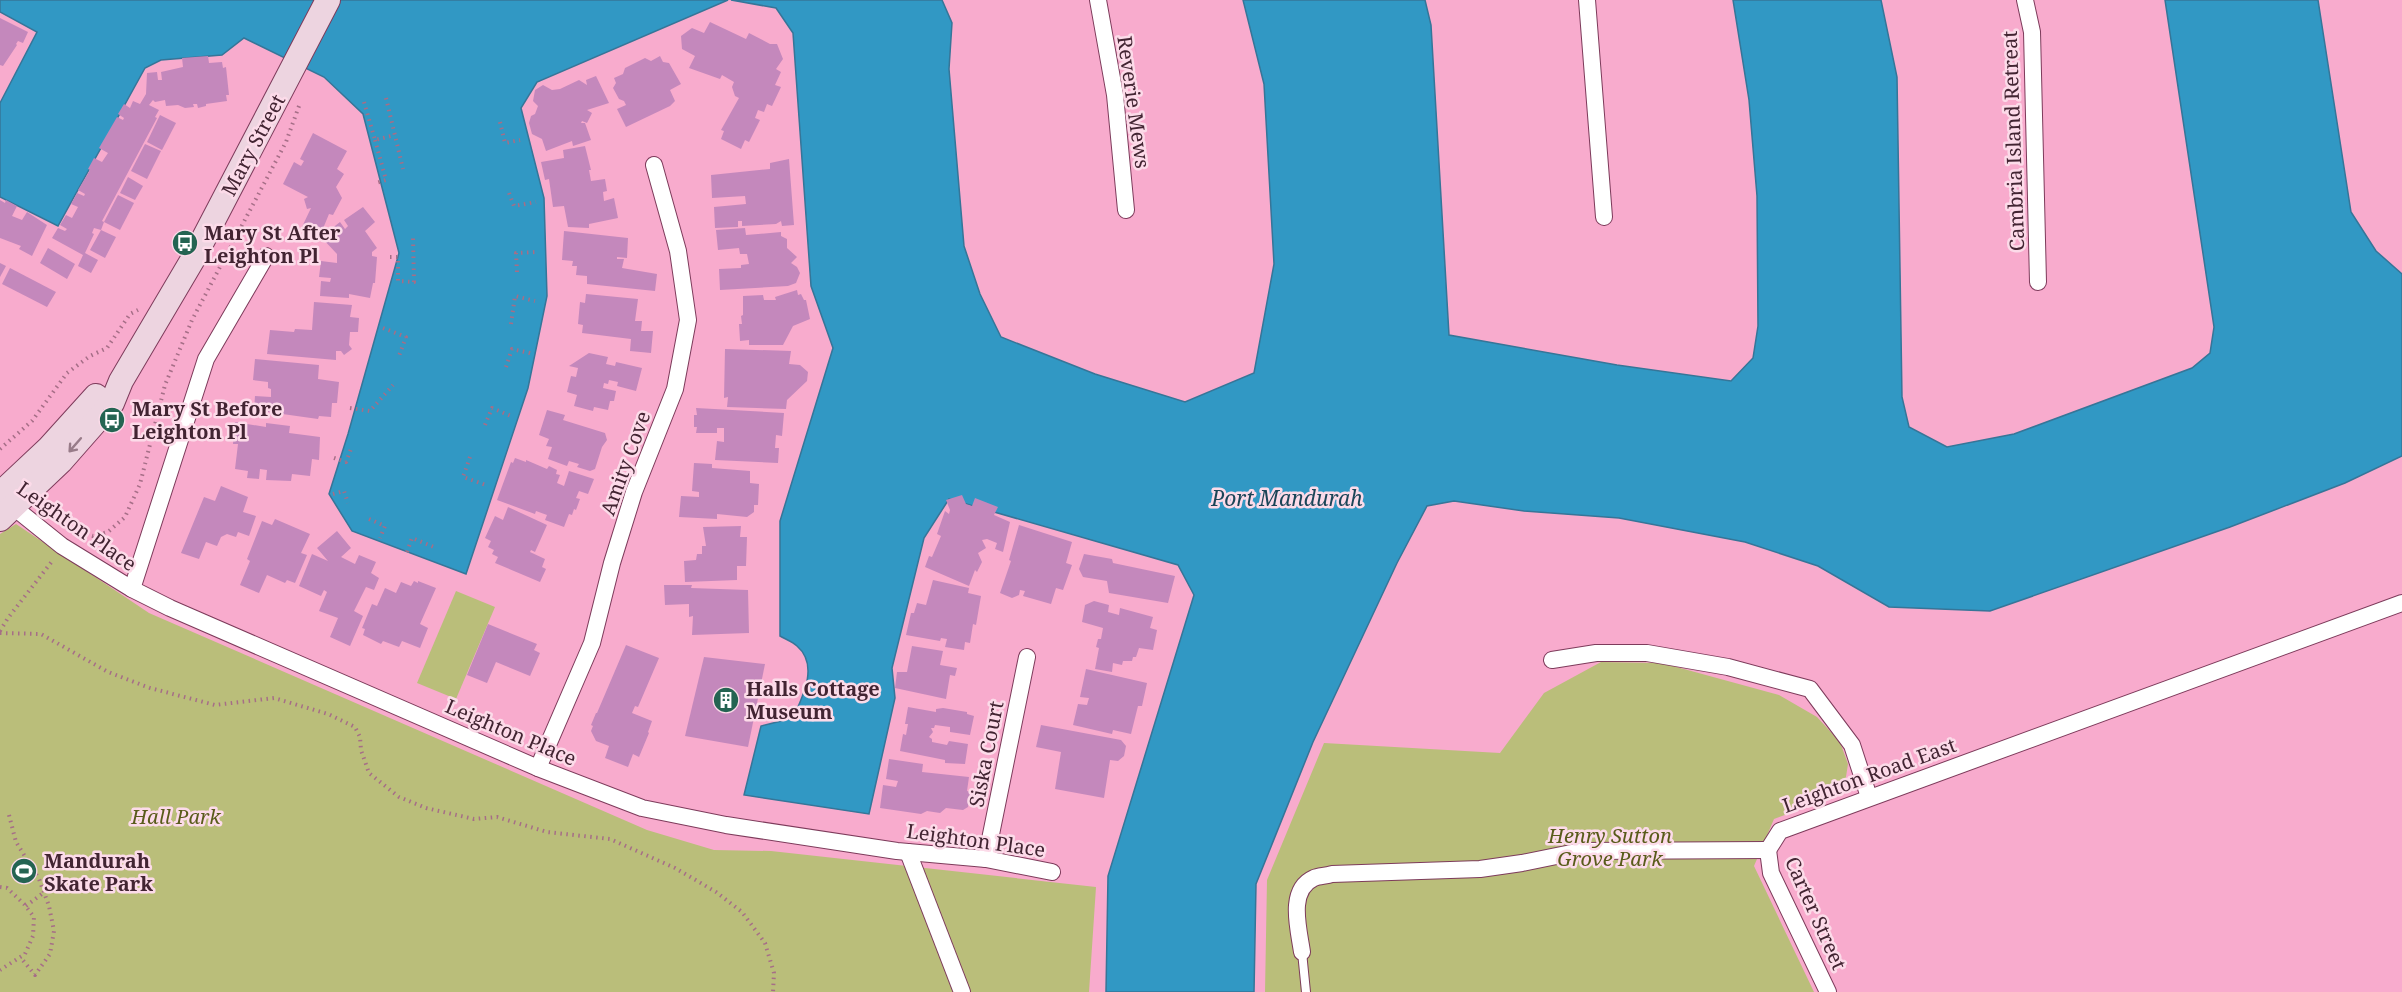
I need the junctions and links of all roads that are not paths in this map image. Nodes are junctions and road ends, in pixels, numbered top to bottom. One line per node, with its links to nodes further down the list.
1 (328, 0): 10 (street, Mary Street)
2 (1098, 0): 6 (street, Reverie Mews)
3 (1587, 0): 7 (street)
4 (2025, 0): 9 (street, Cambria Island Retreat)
5 (654, 165): 15 (street, Amity Cove)
6 (1126, 210)
7 (1604, 217)
8 (266, 256): 11 (street)
9 (2038, 282)
10 (3, 504): 11 (street, Leighton Place)
11 (132, 589): 15 (street, Leighton Place)
12 (2402, 603): 16 (street, Leighton Road East)
13 (1027, 657): 19 (street, Siska Court)
14 (1552, 660): 16 (street)
15 (538, 768): 18 (street, Leighton Place)
16 (1869, 797): 17 (street, Leighton Road East)
17 (1768, 850): 21 (street); 24 (street, Carter Street)
18 (908, 852): 19 (street, Leighton Place); 22 (street)
19 (986, 859): 20 (street, Leighton Place)
20 (1053, 872)
21 (1302, 952): 23 (lane)
22 (962, 992)
23 (1306, 992)
24 (1828, 992)

